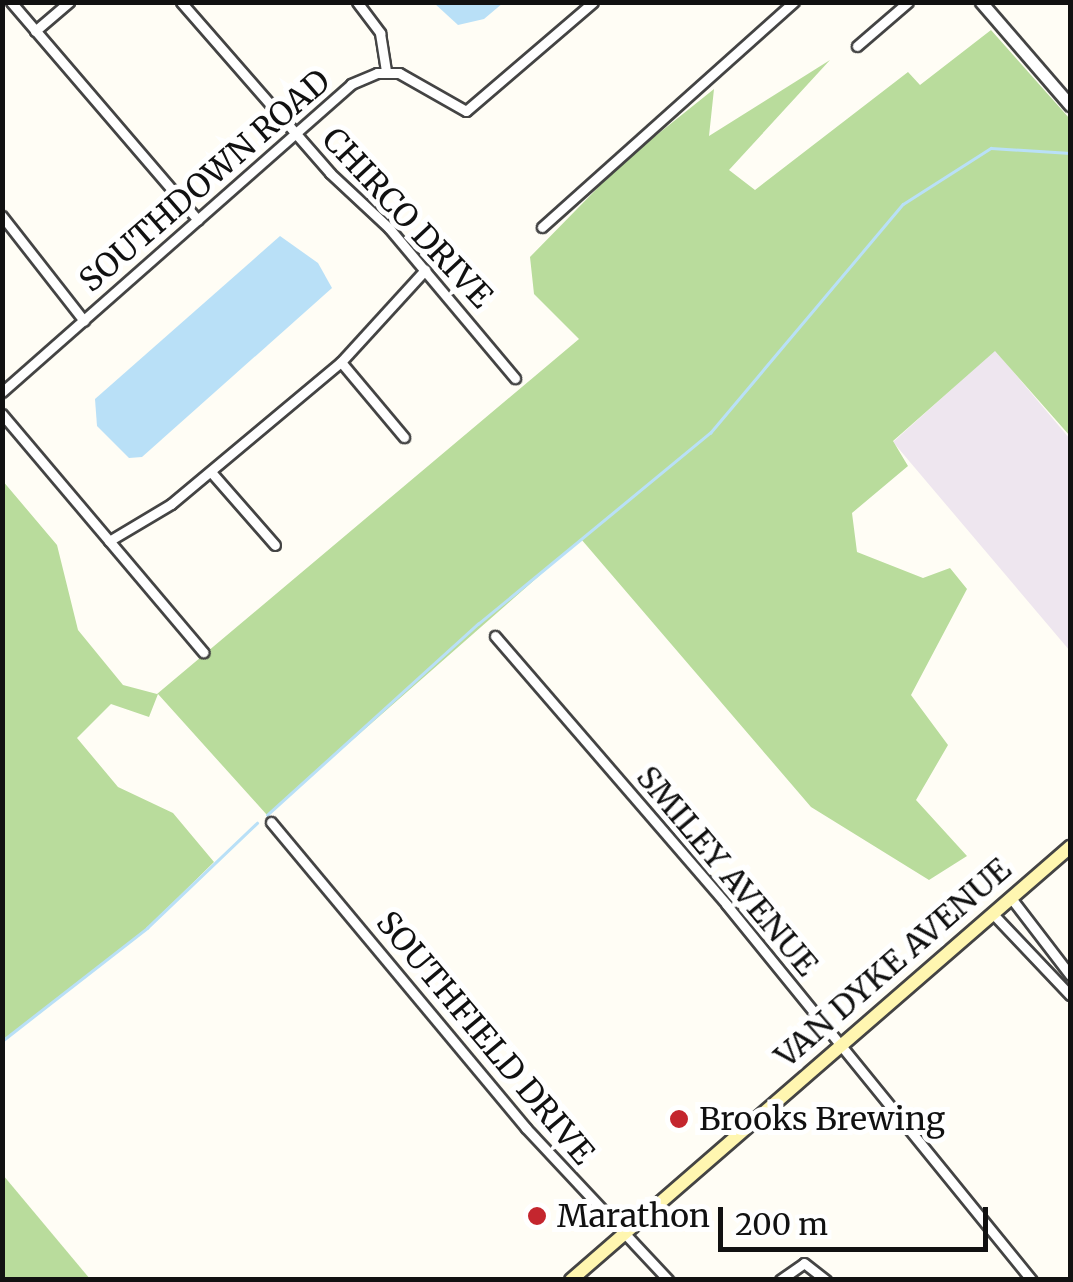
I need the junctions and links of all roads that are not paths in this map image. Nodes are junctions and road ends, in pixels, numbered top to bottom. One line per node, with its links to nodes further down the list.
1 (11, 2): 9 (street)
2 (70, 2): 9 (street)
3 (181, 2): 13 (street, CHIRCO DRIVE)
4 (357, 2): 11 (street)
5 (592, 2): 11 (street)
6 (794, 2): 16 (street)
7 (908, 2): 10 (street)
8 (981, 2): 12 (street)
9 (36, 31): 15 (street)
10 (857, 46)
11 (386, 71): 13 (street, SOUTHDOWN ROAD)
12 (1070, 104)
13 (293, 132): 15 (street, SOUTHDOWN ROAD); 17 (street, CHIRCO DRIVE)
14 (2, 216): 18 (street)
15 (198, 220): 18 (street, SOUTHDOWN ROAD)
16 (542, 228)
17 (425, 270): 19 (street); 20 (street, CHIRCO DRIVE)
18 (84, 320): 21 (street, SOUTHDOWN ROAD)
19 (341, 362): 23 (street); 24 (street)
20 (515, 378)
21 (2, 392)
22 (2, 414): 25 (street)
23 (404, 436)
24 (212, 472): 25 (street); 26 (street)
25 (109, 541): 28 (street)
26 (275, 545)
27 (496, 636): 35 (street, SMILEY AVENUE)
28 (203, 652)
29 (270, 822): 36 (street, SOUTHFIELD DRIVE)
30 (1070, 847): 31 (main road, VAN DYKE AVENUE)
31 (1011, 898): 32 (main road, VAN DYKE AVENUE); 33 (street)
32 (993, 914): 34 (street); 35 (main road, VAN DYKE AVENUE)
33 (1070, 974)
34 (1070, 995)
35 (840, 1045): 36 (main road, VAN DYKE AVENUE); 41 (street, SMILEY AVENUE)
36 (626, 1232): 37 (main road, VAN DYKE AVENUE); 38 (street, SOUTHFIELD DRIVE)
37 (572, 1280)
38 (668, 1280)
39 (780, 1280): 40 (street)
40 (826, 1280)
41 (1032, 1280)

